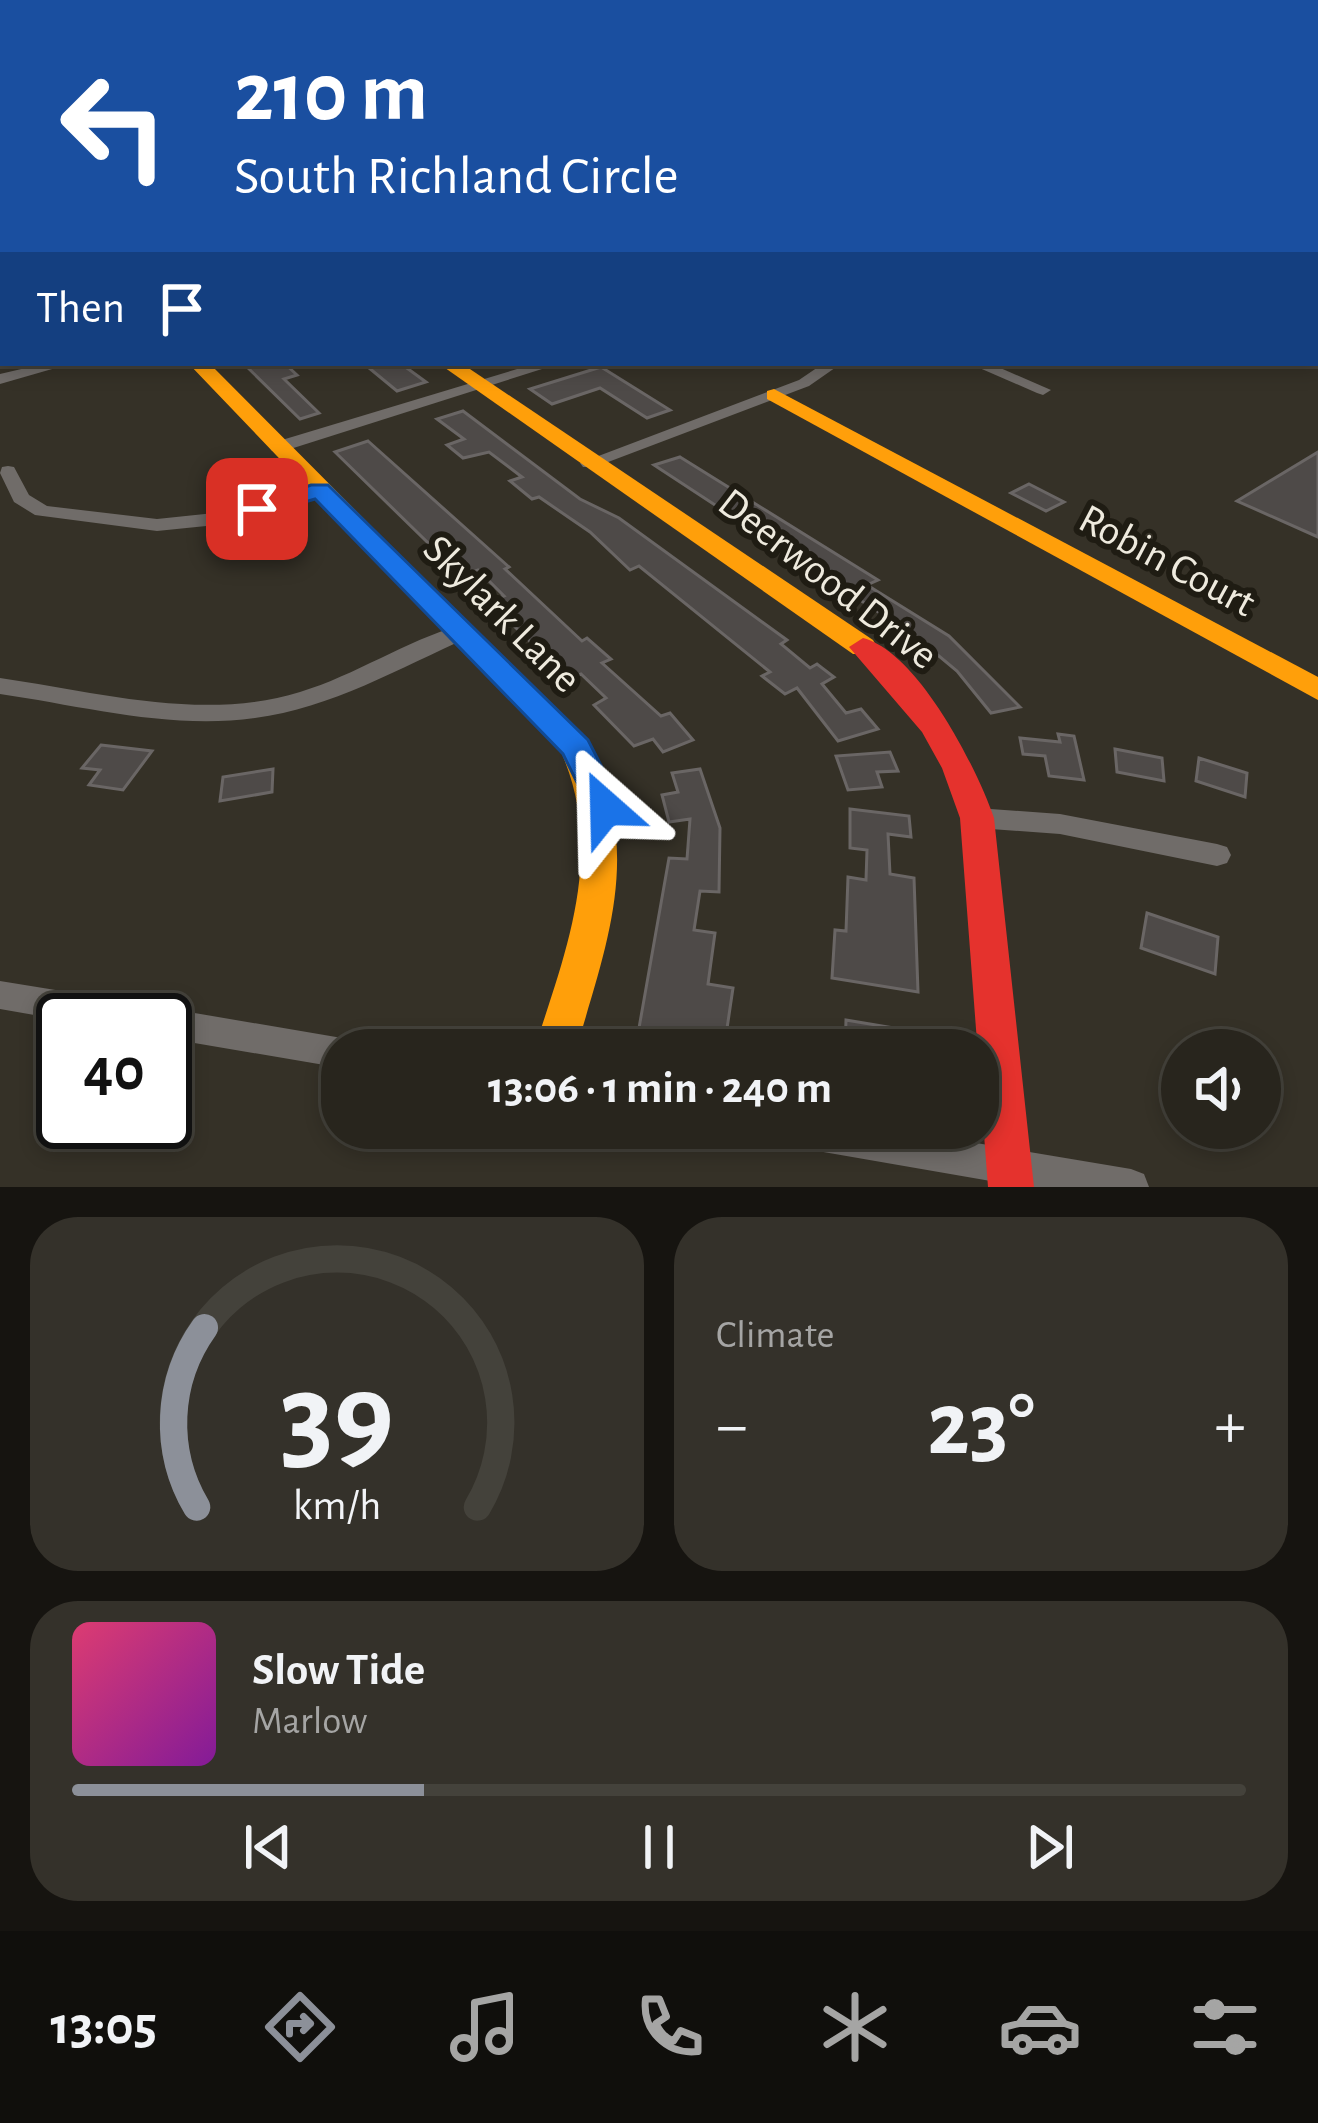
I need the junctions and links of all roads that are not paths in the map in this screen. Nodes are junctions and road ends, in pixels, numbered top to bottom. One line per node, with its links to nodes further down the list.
1 (53, 366): 7 (street)
2 (200, 366): 11 (street, Skylark Lane)
3 (452, 366): 8 (street, Deerwood Drive)
4 (543, 366): 8 (street)
5 (828, 366): 10 (street)
6 (983, 366): 9 (street)
7 (0, 379)
8 (479, 386): 11 (street); 12 (street, Deerwood Drive)
9 (1043, 390)
10 (774, 395): 12 (street); 17 (street, Robin Court)
11 (278, 447): 14 (street, Skylark Lane)
12 (590, 463): 18 (street, Deerwood Drive)
13 (8, 471): 14 (street)
14 (320, 490): 15 (street, Skylark Lane)
15 (461, 632): 16 (street); 23 (street, Skylark Lane)
16 (0, 686)
17 (1318, 690)
18 (977, 818): 19 (street); 26 (street, Deerwood Drive)
19 (1216, 855)
20 (0, 995): 21 (street)
21 (36, 1001)
22 (192, 1028): 24 (street)
23 (561, 1029)
24 (321, 1049)
25 (880, 1149): 26 (street)
26 (1010, 1177): 27 (street)
27 (1131, 1187)

